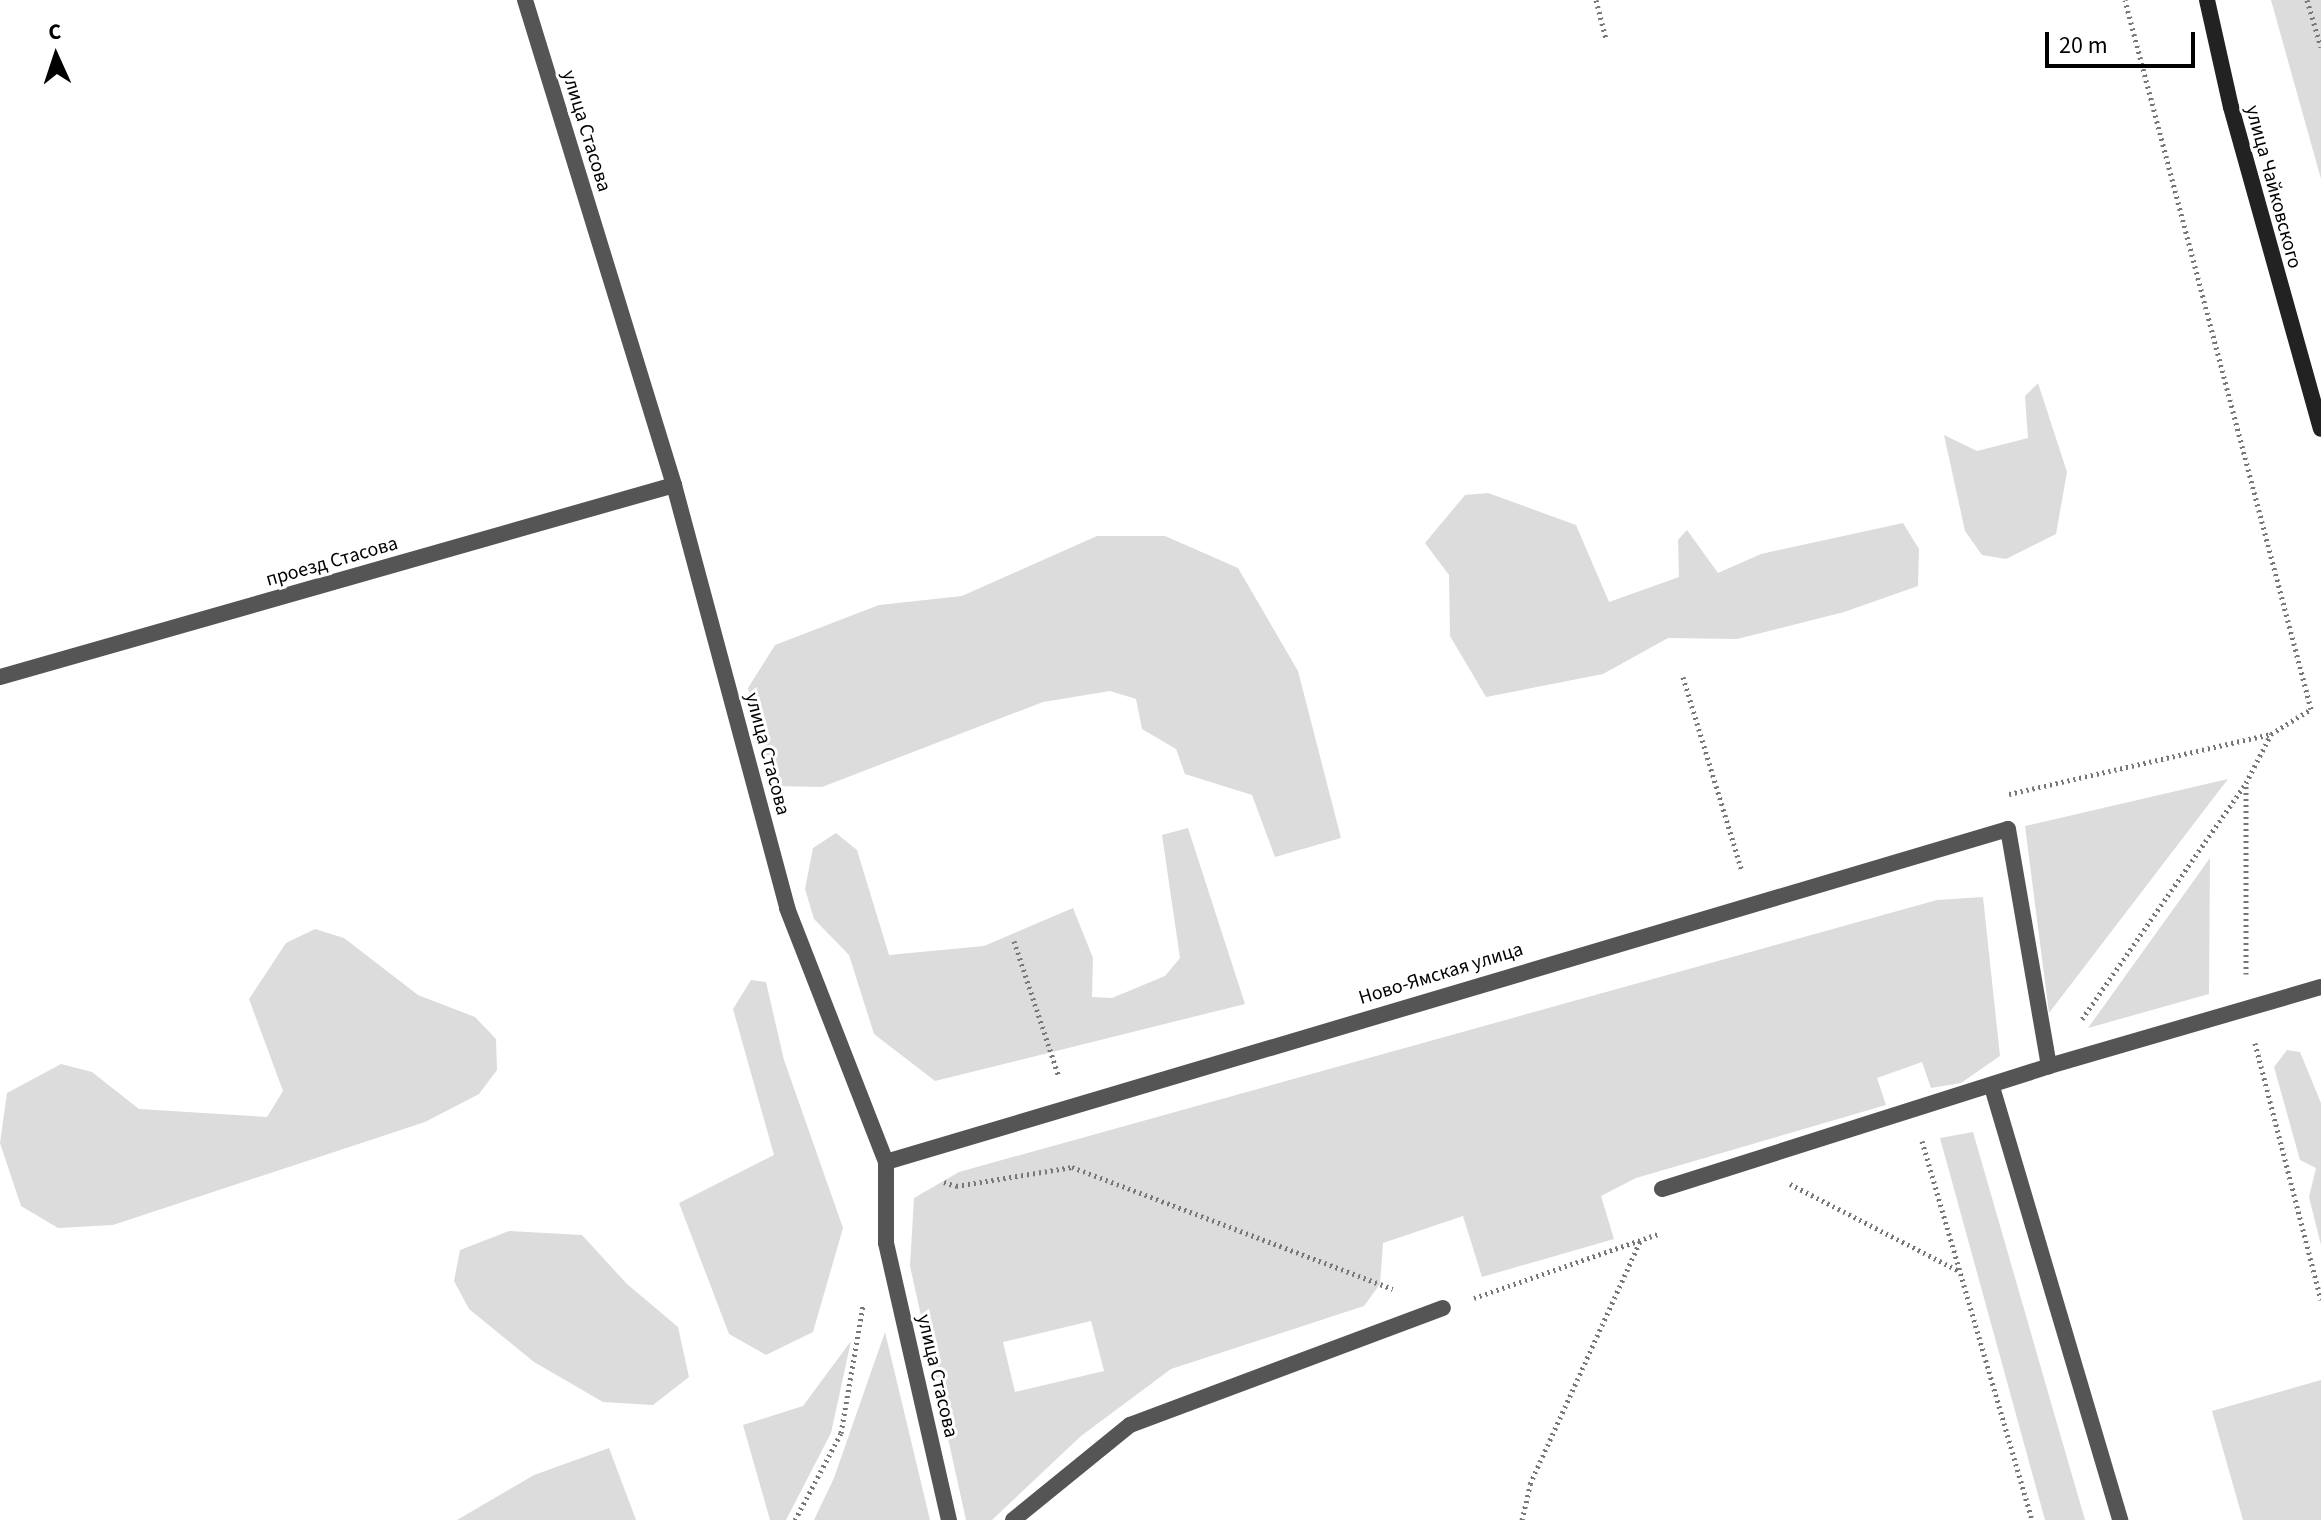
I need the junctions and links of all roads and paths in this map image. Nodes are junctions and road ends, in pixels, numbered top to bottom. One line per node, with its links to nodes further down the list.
1 (525, 0): 9 (street, улица Стасова)
2 (1596, 0): 6 (path)
3 (2125, 0): 12 (path)
4 (2207, 0): 8 (main road, улица Чайковского)
5 (2307, 0): 7 (path)
6 (1606, 39)
7 (2321, 47)
8 (2321, 429)
9 (674, 485): 10 (street, проезд Стасова); 21 (street, улица Стасова)
10 (0, 677)
11 (1683, 677): 13 (path)
12 (2246, 783): 16 (path); 17 (path)
13 (1742, 871)
14 (1014, 941): 19 (path)
15 (2321, 987): 16 (street)
16 (2246, 1008): 17 (street); 28 (path)
17 (2049, 1066): 18 (street); 19 (street, Ново-Ямская улица)
18 (1992, 1087): 20 (street); 35 (street)
19 (1069, 1108): 21 (street, Ново-Ямская улица)
20 (1913, 1109): 22 (street); 26 (path)
21 (886, 1162): 29 (path); 31 (street, улица Стасова)
22 (1748, 1163): 23 (street); 26 (path)
23 (1662, 1189)
24 (1658, 1234): 25 (path)
25 (1641, 1241): 29 (path); 33 (path)
26 (1960, 1272): 34 (path)
27 (865, 1293): 30 (path)
28 (2321, 1300)
29 (1443, 1308): 32 (street)
30 (795, 1520)
31 (949, 1520)
32 (1013, 1520)
33 (1522, 1520)
34 (2032, 1520)
35 (2120, 1520)

